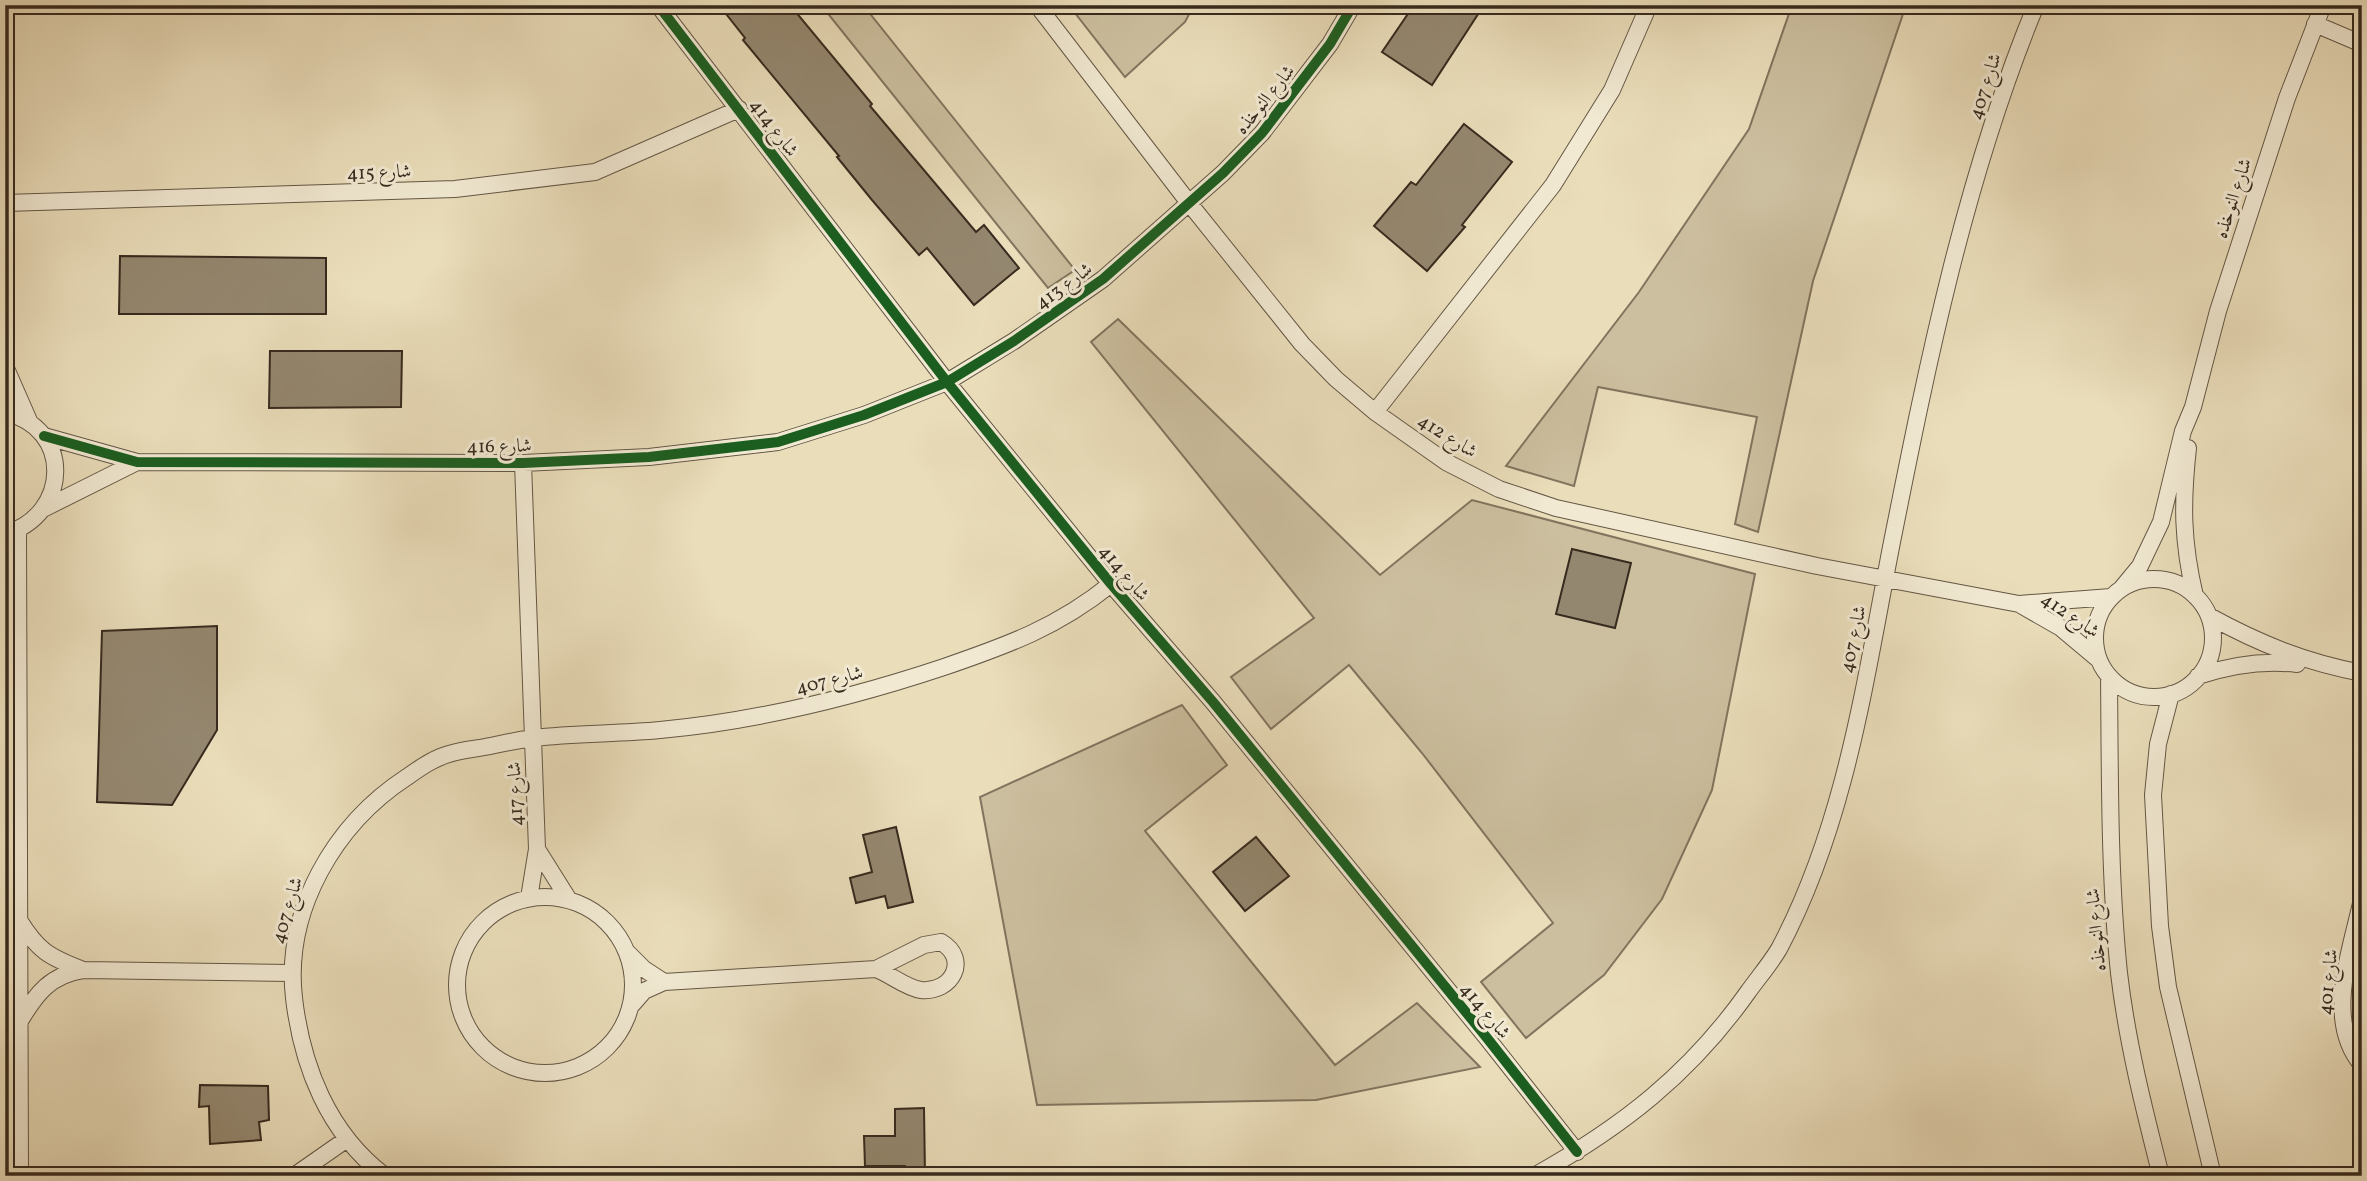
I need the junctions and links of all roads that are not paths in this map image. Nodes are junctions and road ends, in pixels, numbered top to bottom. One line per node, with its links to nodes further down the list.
1 (658, 5): 9 (street, شارع 414)
2 (1037, 5): 11 (street, شارع 412)
3 (1353, 5): 11 (street, شارع النوخذه)
4 (1649, 5): 15 (street)
5 (2036, 5): 23 (street, شارع 407)
6 (2323, 5): 7 (street, شارع النوخذه)
7 (2315, 24): 8 (street); 14 (street, شارع النوخذه)
8 (2362, 44)
9 (740, 109): 10 (street, شارع 415); 13 (street, شارع 414)
10 (5, 203)
11 (1189, 203): 13 (street, شارع 413); 15 (street, شارع 412)
12 (5, 366): 17 (street)
13 (947, 382): 20 (street, شارع 416); 24 (street, شارع 414)
14 (2193, 407): 25 (street, شارع النوخذه); 26 (street, شارع النوخذه)
15 (1375, 412): 23 (street, شارع 412)
16 (5, 413): 17 (street)
17 (30, 423): 18 (street)
18 (44, 436): 19 (street, شارع 416); 21 (street)
19 (137, 461): 20 (street, شارع 416); 21 (street, شارع 416)
20 (523, 463): 35 (street)
21 (45, 508): 22 (street, شارع 416)
22 (12, 532): 40 (street)
23 (1885, 579): 27 (street, شارع 412); 50 (street, شارع 407)
24 (1111, 584): 35 (street, شارع 407); 50 (street, شارع 414)
25 (2116, 593): 26 (street); 27 (street, شارع 412); 29 (street)
26 (2195, 596): 28 (street)
27 (2019, 604): 29 (street, شارع 412)
28 (2209, 616): 30 (street); 33 (street)
29 (2098, 659): 32 (street)
30 (2331, 667): 31 (street); 33 (street)
31 (2362, 673)
32 (2109, 676): 34 (street); 55 (street, شارع النوخذه)
33 (2198, 676): 34 (street)
34 (2171, 694): 56 (street)
35 (533, 738): 36 (street, شارع 417); 44 (street, شارع 407)
36 (537, 849): 37 (street, شارع 417); 38 (street, شارع 417)
37 (529, 898): 38 (street); 46 (street)
38 (569, 900): 41 (street)
39 (2362, 900): 48 (street, شارع 401)
40 (19, 920): 43 (street, شارع 407); 47 (street)
41 (626, 951): 45 (street); 46 (street)
42 (876, 969): 42 (street); 45 (street)
43 (83, 970): 44 (street, شارع 407); 47 (street, شارع 407)
44 (291, 973): 49 (street, شارع 407)
45 (664, 982): 46 (street)
46 (630, 1007)
47 (19, 1023): 51 (street)
48 (2362, 1065)
49 (346, 1139): 52 (street); 53 (street, شارع 407)
50 (1577, 1152): 54 (street, شارع 407)
51 (20, 1176)
52 (294, 1176)
53 (385, 1176)
54 (1534, 1176)
55 (2161, 1176)
56 (2213, 1176)

